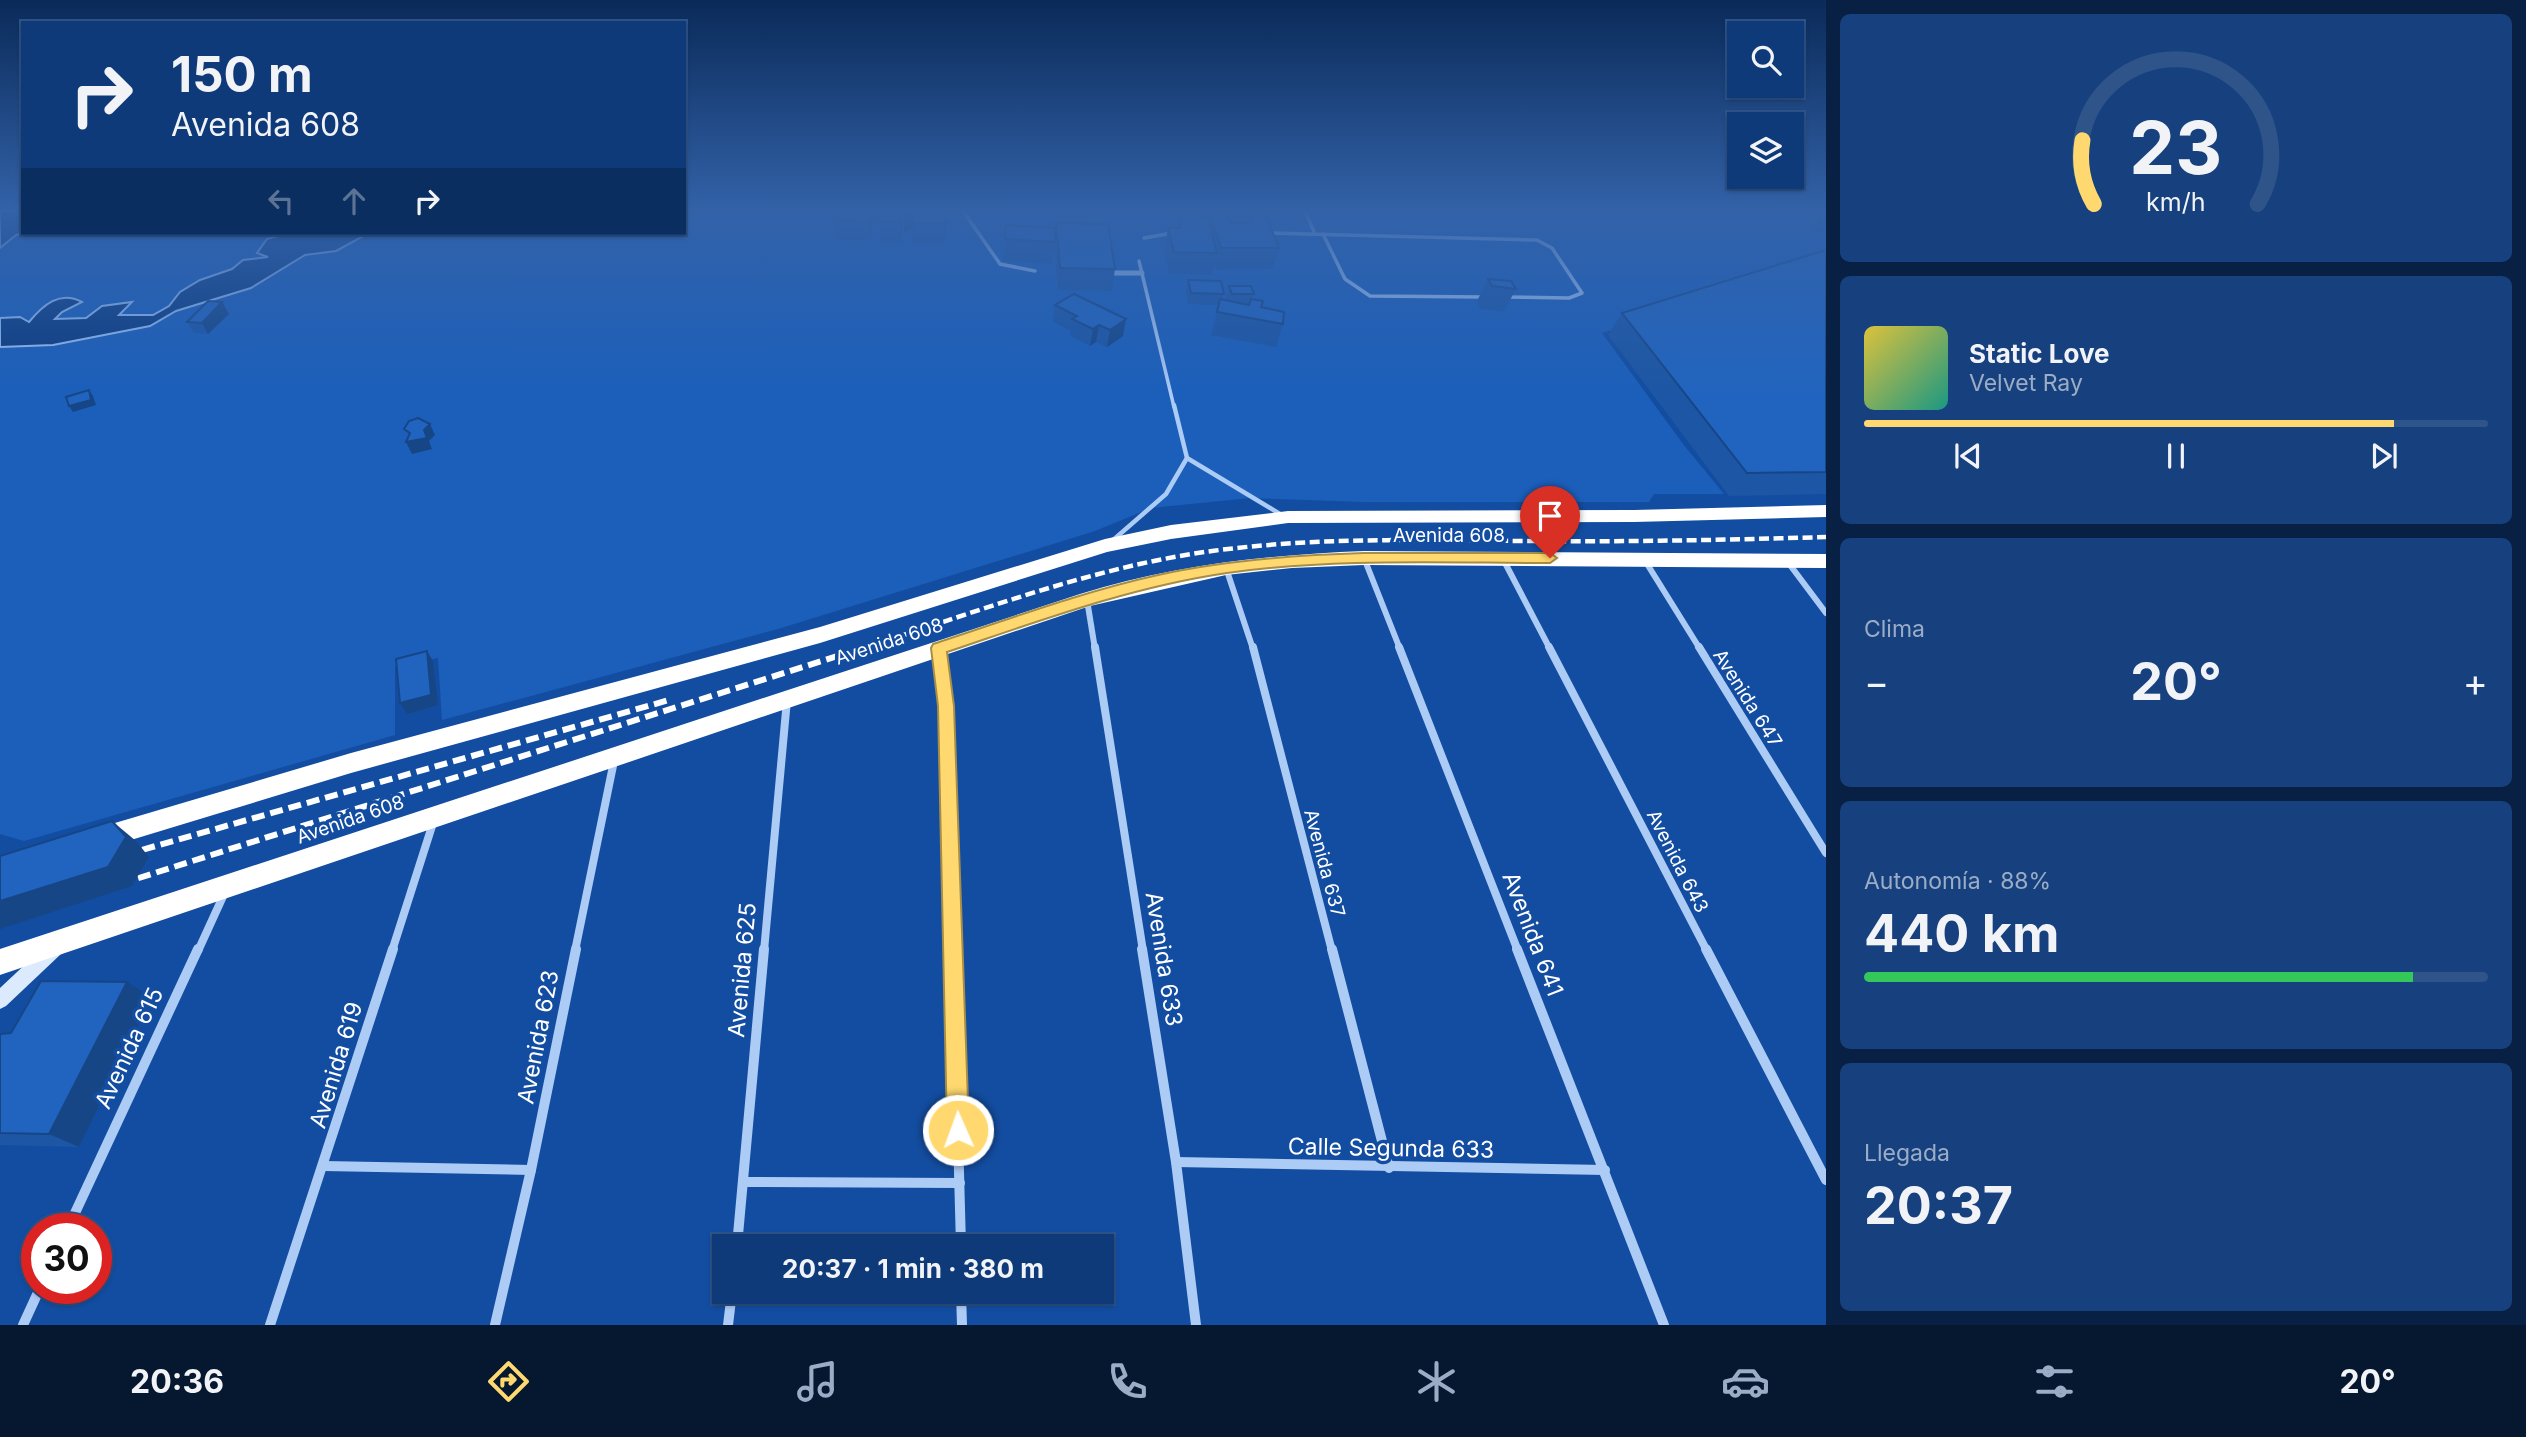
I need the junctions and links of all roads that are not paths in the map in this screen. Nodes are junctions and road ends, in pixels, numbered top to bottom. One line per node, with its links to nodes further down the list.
1 (1109, 273): 2 (street)
2 (1142, 273): 7 (lane)
3 (1340, 273): 5 (lane)
4 (1569, 273): 6 (lane)
5 (1489, 297)
6 (1502, 297)
7 (1186, 458): 9 (lane); 10 (lane)
8 (1826, 511): 9 (highway, Avenida 608)
9 (1288, 517): 10 (highway, Avenida 608)
10 (1105, 546): 23 (highway, Avenida 608)
11 (1364, 558): 12 (highway, Avenida 608); 16 (highway, Avenida 608); 33 (street, Avenida 641)
12 (1503, 558): 13 (highway, Avenida 608); 34 (street, Avenida 643)
13 (1644, 559): 14 (highway, Avenida 608); 24 (street, Avenida 647)
14 (1786, 560): 15 (highway, Avenida 608); 18 (street)
15 (1826, 561)
16 (1226, 568): 17 (highway, Avenida 608); 31 (street, Avenida 637)
17 (1087, 599): 19 (highway, Avenida 608); 29 (street, Avenida 633)
18 (1826, 613)
19 (939, 648): 20 (highway, Avenida 608); 36 (street)
20 (788, 697): 21 (highway, Avenida 608); 35 (street, Avenida 625)
21 (614, 757): 22 (highway, Avenida 608); 32 (street, Avenida 623)
22 (435, 815): 25 (highway, Avenida 608); 30 (street, Avenida 619)
23 (78, 845)
24 (1826, 853)
25 (228, 885): 26 (highway, Avenida 608); 37 (street, Avenida 615)
26 (62, 941): 27 (highway, Avenida 608); 28 (street)
27 (0, 962)
28 (0, 1000)
29 (1177, 1162): 31 (street, Calle Segunda 633); 48 (street, Avenida 633)
30 (324, 1166): 32 (street); 44 (street, Avenida 619)
31 (1389, 1168): 33 (street, Calle Segunda 633)
32 (531, 1170): 45 (street, Avenida 623)
33 (1605, 1170): 49 (street, Avenida 641)
34 (1826, 1180)
35 (744, 1182): 36 (street); 38 (street, Avenida 625)
36 (960, 1183): 39 (street)
37 (75, 1213)
38 (738, 1234)
39 (961, 1234)
40 (33, 1304): 43 (street)
41 (731, 1304): 46 (street)
42 (961, 1304): 47 (street)
43 (23, 1325)
44 (270, 1325)
45 (495, 1325)
46 (728, 1325)
47 (962, 1325)
48 (1196, 1325)
49 (1664, 1325)

